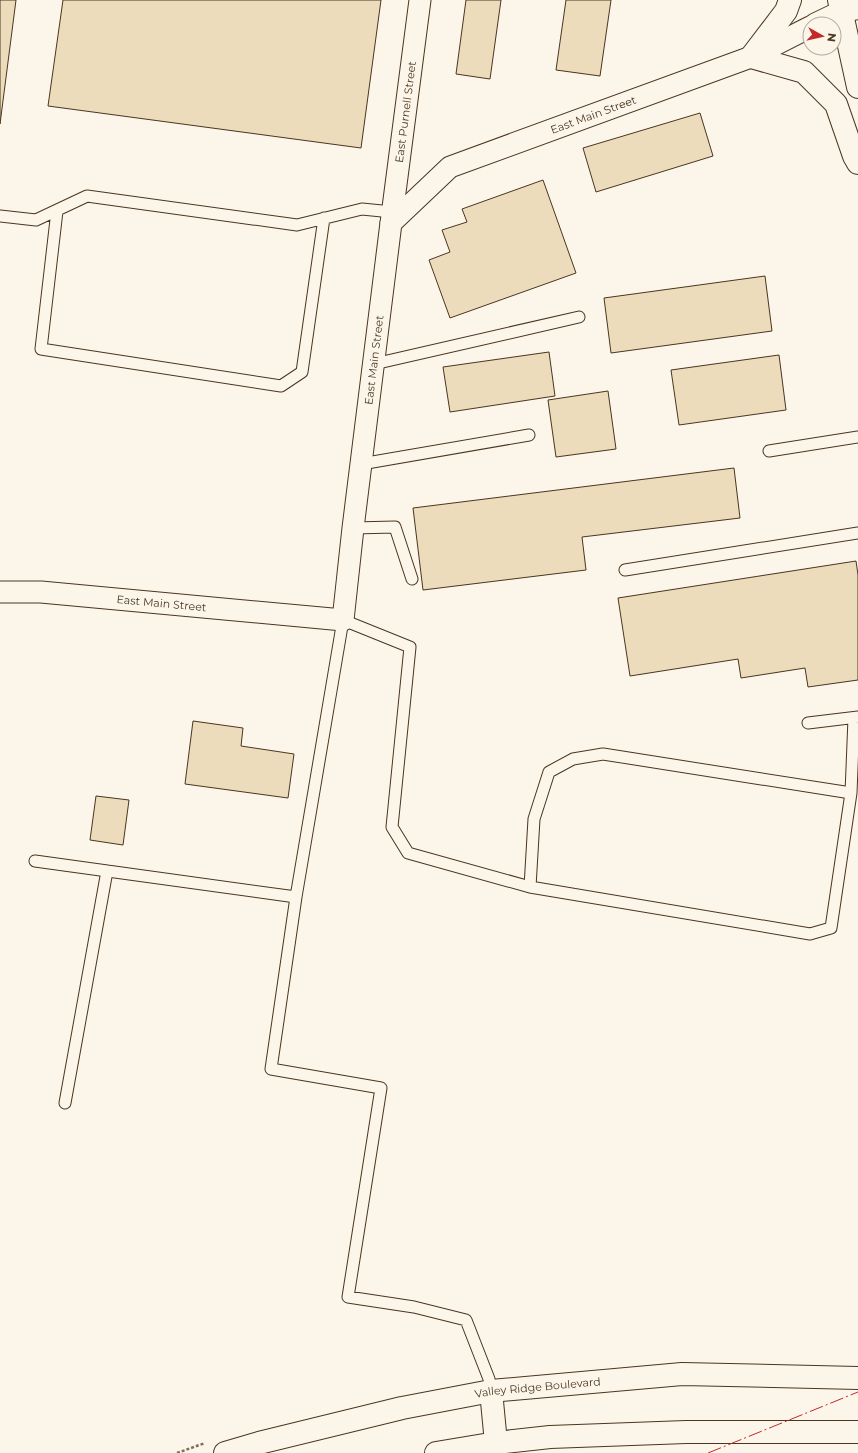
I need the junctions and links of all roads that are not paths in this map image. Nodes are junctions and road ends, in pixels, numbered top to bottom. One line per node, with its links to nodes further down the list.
1 (420, 0): 11 (street, East Purnell Street)
2 (790, 0): 6 (street)
3 (848, 5): 4 (street); 7 (street)
4 (829, 16)
5 (802, 31): 6 (street, East Main Street)
6 (751, 58): 8 (street); 11 (street, East Main Street)
7 (858, 88)
8 (858, 163)
9 (57, 211): 10 (lane); 12 (lane); 12 (lane)
10 (0, 216)
11 (392, 217): 12 (lane); 14 (street, East Main Street)
12 (324, 218)
13 (579, 317): 14 (lane)
14 (374, 364): 18 (street, East Main Street)
15 (529, 435): 18 (lane)
16 (858, 437): 17 (lane)
17 (769, 451)
18 (361, 464): 19 (street, East Main Street)
19 (353, 528): 22 (lane); 24 (street, East Main Street)
20 (858, 533): 21 (lane)
21 (625, 570)
22 (412, 579)
23 (0, 592): 24 (street, East Main Street)
24 (343, 620): 30 (lane); 31 (lane)
25 (856, 718): 26 (lane); 27 (lane)
26 (808, 723)
27 (851, 793): 30 (lane); 30 (lane)
28 (35, 861): 29 (lane)
29 (107, 871): 31 (lane); 32 (lane)
30 (530, 887)
31 (296, 897): 34 (lane)
32 (65, 1103)
33 (858, 1378): 34 (street, Valley Ridge Boulevard)
34 (491, 1391): 36 (street); 37 (street, Valley Ridge Boulevard)
35 (858, 1432): 36 (street)
36 (496, 1448): 38 (street)
37 (225, 1453)
38 (436, 1453)

